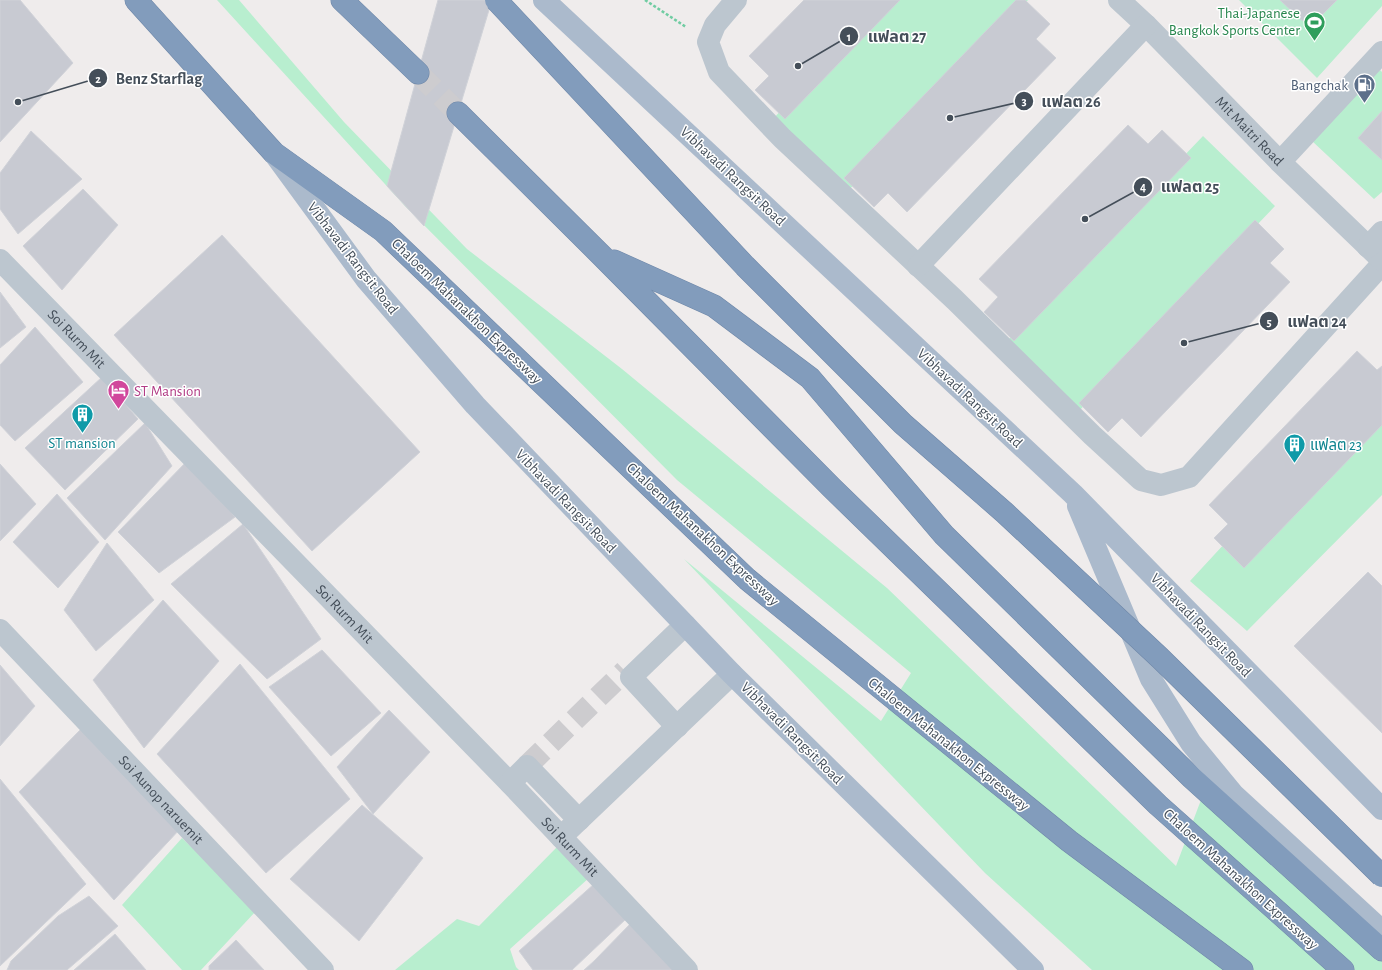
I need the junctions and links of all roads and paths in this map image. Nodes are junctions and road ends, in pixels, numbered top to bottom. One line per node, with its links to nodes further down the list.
1 (136, 0): 13 (highway, Vibhavadi Rangsit Road)
2 (342, 0): 11 (highway)
3 (496, 0): 29 (highway, bridge)
4 (544, 0): 20 (main road, Vibhavadi Rangsit Road)
5 (645, 0): 9 (path)
6 (736, 0): 9 (street)
7 (1119, 0): 8 (street, Mit Maitri Road)
8 (1146, 25): 14 (street, Mit Maitri Road); 19 (street)
9 (708, 42): 19 (street)
10 (1382, 52): 14 (street)
11 (418, 73)
12 (458, 113): 16 (highway, Chaloem Mahanakhon Expressway)
13 (274, 153): 21 (main road, Vibhavadi Rangsit Road); 35 (highway, Chaloem Mahanakhon Expressway)
14 (1280, 162): 15 (street, Mit Maitri Road)
15 (1377, 246)
16 (602, 256): 31 (highway); 36 (highway, Chaloem Mahanakhon Expressway)
17 (0, 260): 25 (street, Soi Rurm Mit)
18 (1382, 264): 19 (street)
19 (918, 266)
20 (1073, 494): 26 (main road, Vibhavadi Rangsit Road); 30 (main road)
21 (685, 625): 23 (main road, Vibhavadi Rangsit Road); 24 (street)
22 (0, 630): 32 (street, Soi Aunop naruemit)
23 (732, 674): 24 (street); 34 (main road, Vibhavadi Rangsit Road)
24 (677, 727): 27 (street)
25 (510, 784): 27 (street); 28 (street, Soi Rurm Mit)
26 (1382, 809)
27 (580, 820): 28 (street)
28 (561, 837): 33 (street, Soi Rurm Mit)
29 (1382, 876)
30 (1382, 931)
31 (1382, 950)
32 (323, 970)
33 (687, 970)
34 (1033, 970)
35 (1242, 970)
36 (1343, 970)

